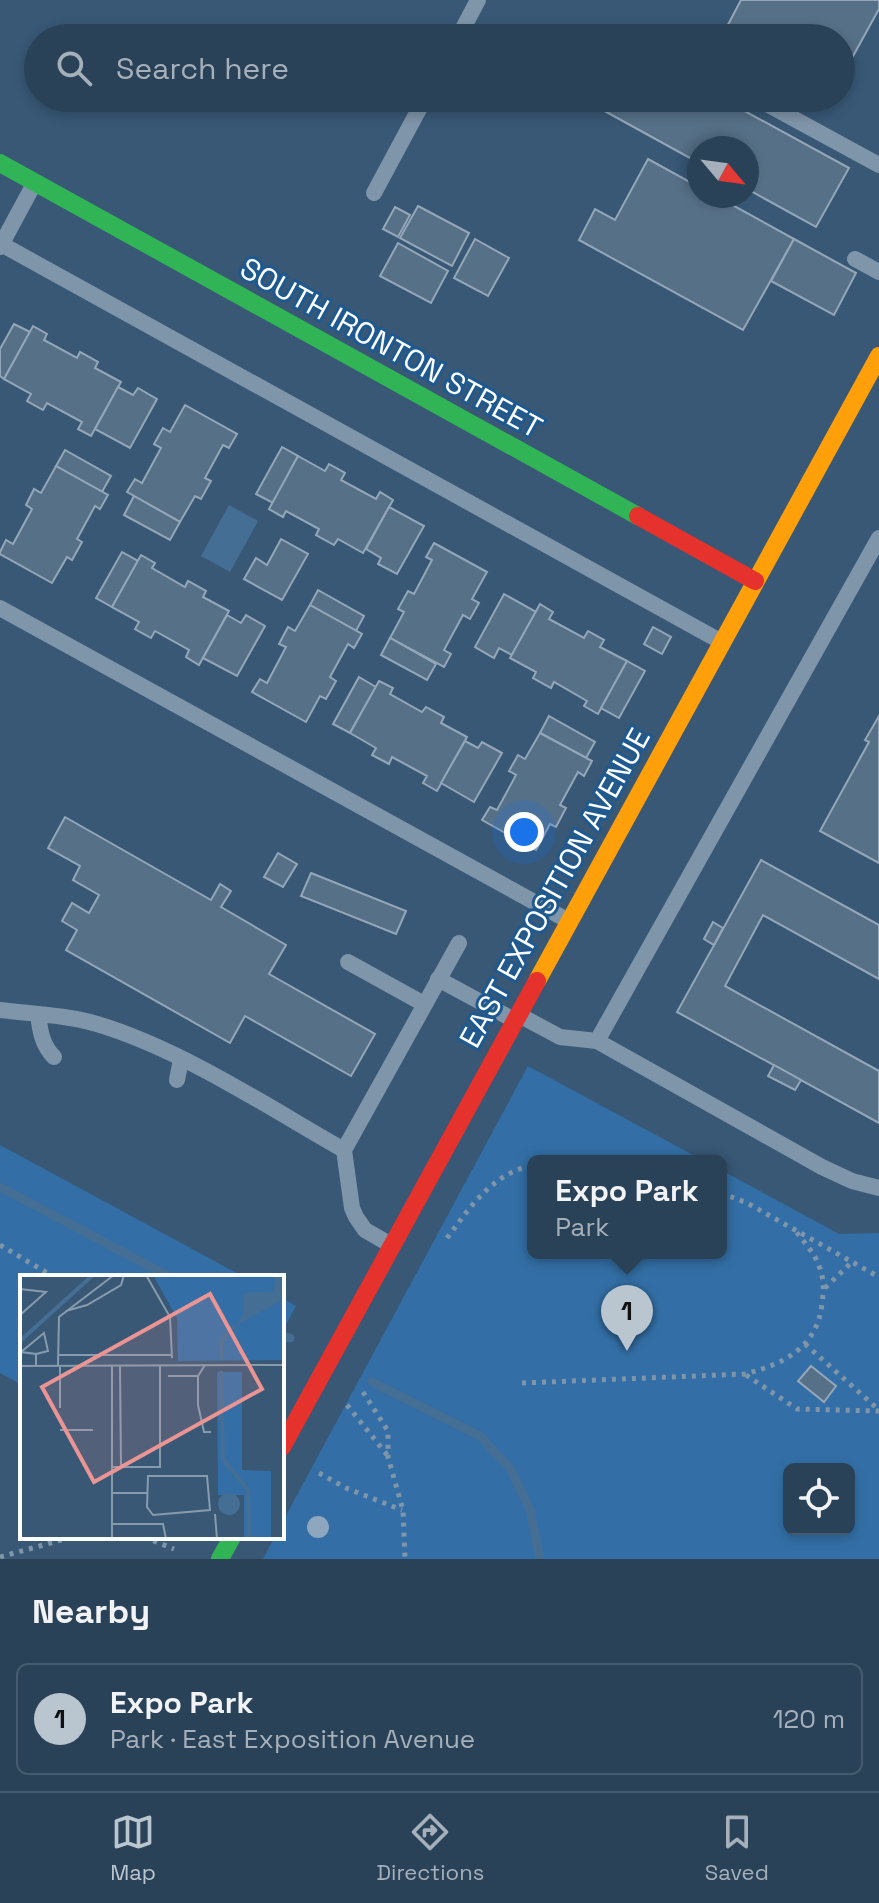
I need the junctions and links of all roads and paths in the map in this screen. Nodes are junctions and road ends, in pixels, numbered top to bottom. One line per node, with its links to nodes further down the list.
1 (478, 0): 2 (lane)
2 (465, 24)
3 (417, 112): 8 (lane)
4 (782, 112): 6 (lane)
5 (0, 163): 7 (street, SOUTH IRONTON STREET)
6 (879, 165)
7 (35, 183): 9 (lane); 14 (street, SOUTH IRONTON STREET)
8 (374, 193)
9 (1, 246): 16 (lane)
10 (855, 259): 11 (lane)
11 (879, 272)
12 (879, 356): 14 (street, EAST EXPOSITION AVENUE)
13 (879, 538): 25 (lane)
14 (755, 581): 16 (street, EAST EXPOSITION AVENUE)
15 (0, 608): 17 (lane)
16 (722, 642): 17 (street, EAST EXPOSITION AVENUE)
17 (568, 921): 24 (street, EAST EXPOSITION AVENUE)
18 (459, 943): 20 (lane)
19 (348, 962): 21 (lane)
20 (438, 979): 21 (lane); 24 (lane)
21 (424, 1004): 29 (lane)
22 (0, 1010): 23 (lane)
23 (38, 1014): 26 (lane); 27 (lane)
24 (516, 1018): 25 (lane); 36 (street, EAST EXPOSITION AVENUE)
25 (597, 1041): 31 (lane)
26 (54, 1057)
27 (181, 1059): 28 (lane); 29 (lane)
28 (177, 1080)
29 (344, 1150): 36 (lane)
30 (527, 1166): 34 (path)
31 (879, 1188)
32 (727, 1195): 33 (path)
33 (794, 1229): 37 (path); 40 (path)
34 (447, 1238)
35 (0, 1245): 38 (path)
36 (392, 1245): 47 (street, EAST EXPOSITION AVENUE)
37 (852, 1262): 39 (path); 40 (path)
38 (51, 1275)
39 (879, 1277)
40 (824, 1289): 41 (path)
41 (805, 1344): 42 (path); 46 (path)
42 (745, 1374): 43 (path); 46 (path)
43 (522, 1383)
44 (363, 1392): 48 (path)
45 (347, 1405): 48 (path)
46 (879, 1410)
47 (284, 1443)
48 (388, 1457): 50 (path)
49 (319, 1473): 50 (path)
50 (403, 1510): 57 (path)
51 (65, 1539): 55 (path)
52 (149, 1539): 54 (path)
53 (231, 1539): 56 (street)
54 (174, 1549)
55 (0, 1557)
56 (220, 1559)
57 (405, 1559)

